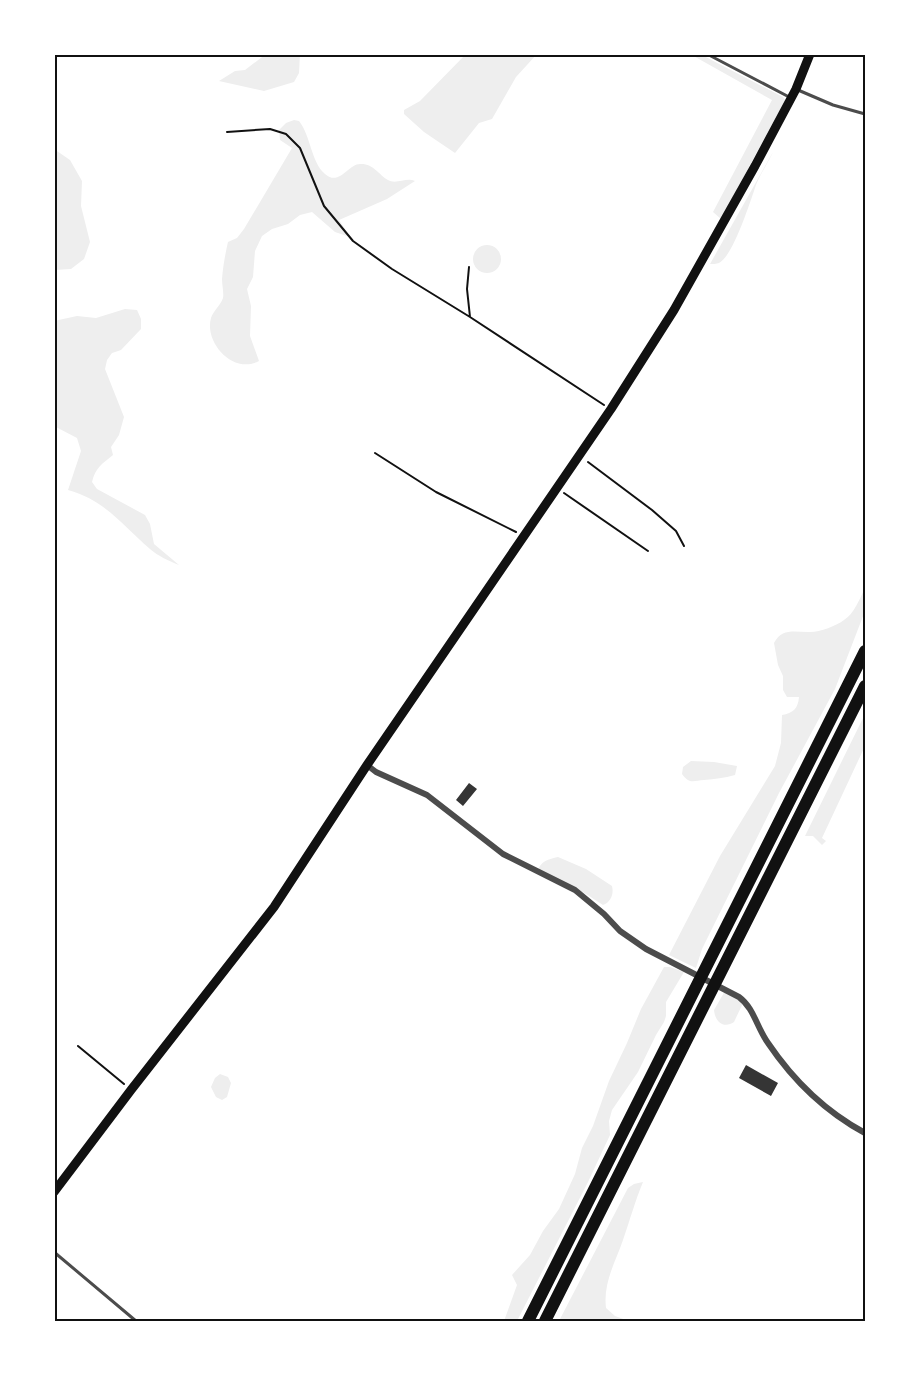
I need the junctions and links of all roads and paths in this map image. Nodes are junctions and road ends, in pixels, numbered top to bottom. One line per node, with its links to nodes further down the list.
1 (707, 54): 4 (lane)
2 (810, 54): 3 (main road)
3 (796, 89): 4 (main road); 5 (lane)
4 (791, 98): 9 (main road)
5 (865, 114)
6 (227, 132): 8 (path)
7 (469, 267): 8 (path)
8 (471, 316): 9 (path)
9 (611, 410): 11 (main road)
10 (375, 453): 13 (path)
11 (580, 456): 12 (main road); 14 (path)
12 (557, 488): 13 (main road); 15 (path)
13 (525, 536): 18 (main road)
14 (684, 546)
15 (648, 551)
16 (865, 651): 25 (highway)
17 (865, 686): 26 (highway)
18 (368, 765): 20 (main road); 21 (street)
19 (78, 1046): 20 (path)
20 (130, 1090): 22 (main road)
21 (865, 1133)
22 (54, 1192)
23 (54, 1252): 24 (lane)
24 (136, 1321)
25 (528, 1321)
26 (545, 1321)

